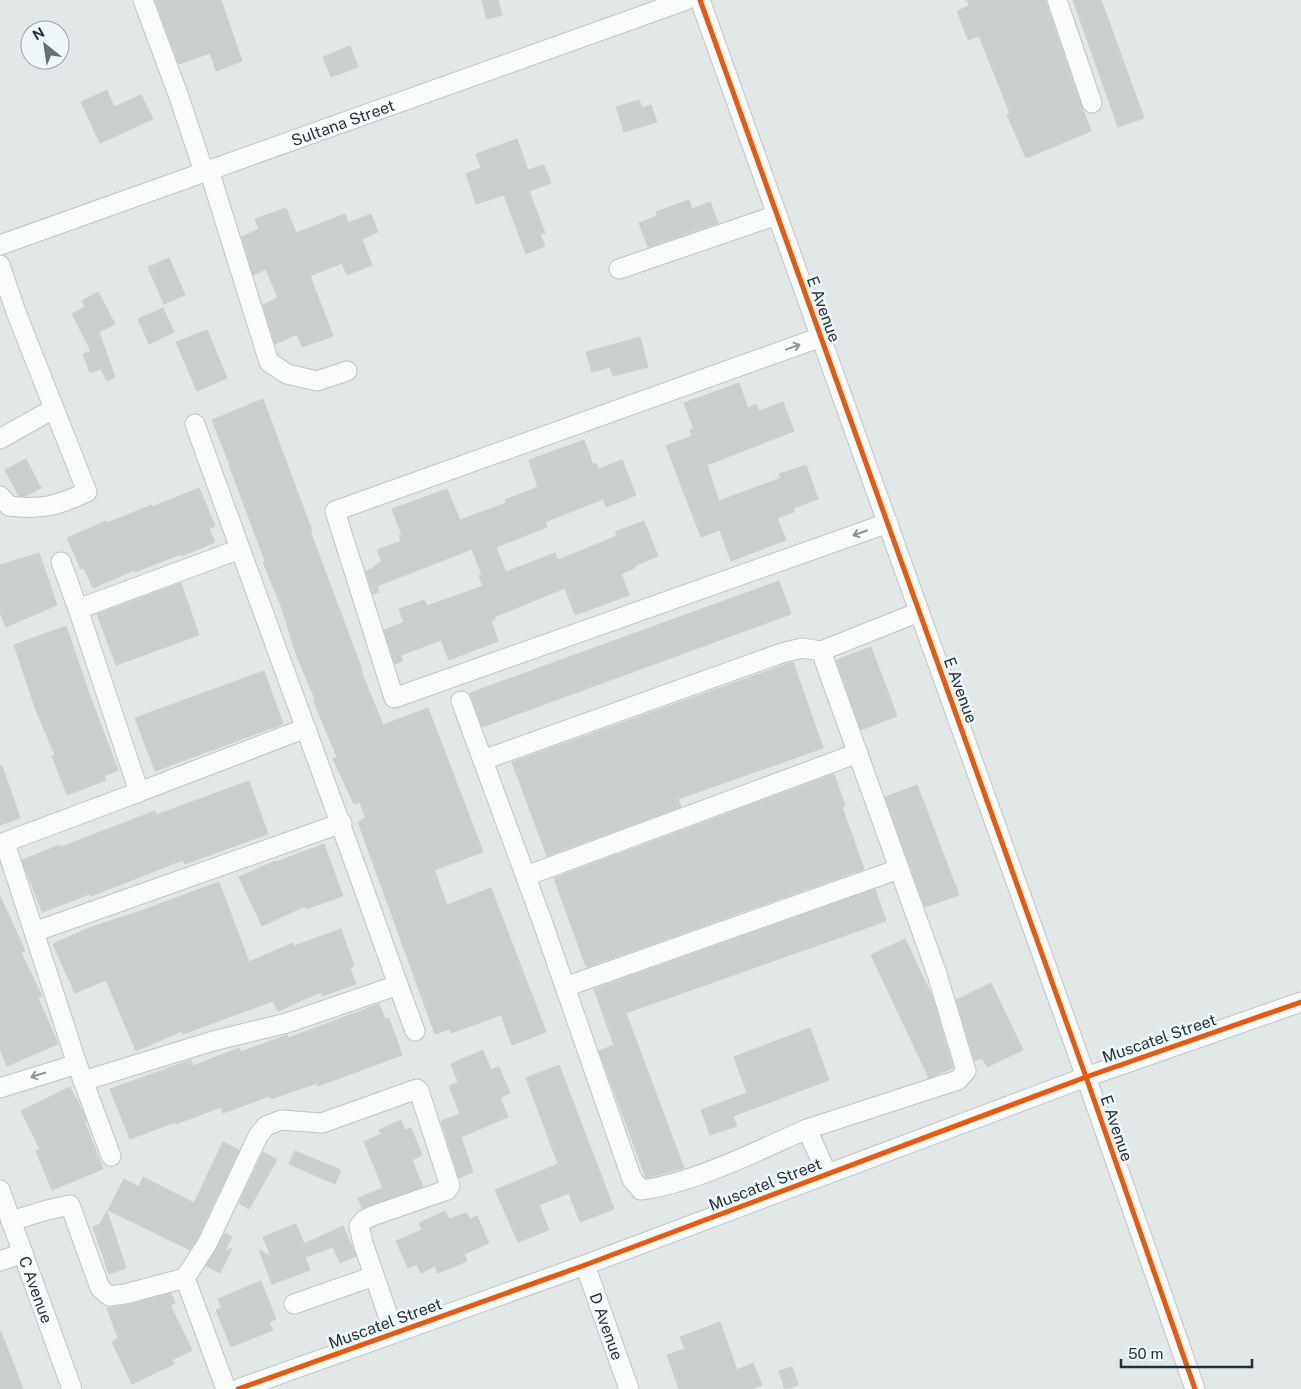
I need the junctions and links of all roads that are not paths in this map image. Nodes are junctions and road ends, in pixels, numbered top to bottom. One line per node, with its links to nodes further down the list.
1 (143, 0): 6 (street)
2 (686, 0): 6 (street, Sultana Street)
3 (700, 0): 7 (street, E Avenue)
4 (1057, 0): 5 (street)
5 (1092, 103)
6 (207, 171): 8 (street, Sultana Street); 12 (street)
7 (777, 215): 10 (street); 11 (street, E Avenue)
8 (0, 245)
9 (0, 265): 13 (street)
10 (618, 269)
11 (821, 337): 17 (street, E Avenue); 17 (street, one-way to 11)
12 (347, 371)
13 (54, 410): 15 (street); 16 (street)
14 (195, 424): 18 (street)
15 (0, 439)
16 (0, 496)
17 (888, 523): 21 (street, E Avenue)
18 (240, 549): 20 (street); 24 (street)
19 (61, 562): 20 (street)
20 (78, 609): 27 (street)
21 (919, 612): 22 (street); 38 (street, E Avenue)
22 (821, 651): 25 (street); 26 (street)
23 (461, 702): 26 (street)
24 (306, 728): 27 (street); 28 (street)
25 (858, 753): 30 (street); 31 (street)
26 (483, 760): 31 (street)
27 (139, 792): 29 (street)
28 (342, 824): 32 (street); 33 (street)
29 (2, 844): 32 (street)
30 (899, 869): 34 (street); 40 (street)
31 (526, 876): 34 (street)
32 (34, 932): 37 (street)
33 (398, 985): 36 (street); 37 (street)
34 (565, 987): 40 (street)
35 (1301, 1002): 38 (street, Muscatel Street)
36 (415, 1031)
37 (80, 1072): 39 (street, one-way to 39); 41 (street)
38 (1086, 1077): 42 (street, Muscatel Street); 56 (street, E Avenue)
39 (0, 1088)
40 (807, 1129): 42 (street)
41 (111, 1156)
42 (827, 1174): 47 (street, Muscatel Street)
43 (0, 1190): 44 (street, C Avenue)
44 (9, 1232): 45 (street, C Avenue); 49 (street)
45 (23, 1253): 46 (street); 52 (street, C Avenue)
46 (0, 1260)
47 (585, 1265): 51 (street, Muscatel Street); 55 (street, D Avenue)
48 (374, 1276): 49 (street); 50 (street); 51 (street)
49 (185, 1278): 53 (street)
50 (294, 1304)
51 (394, 1333): 54 (street, Muscatel Street)
52 (72, 1389)
53 (226, 1389)
54 (238, 1389)
55 (629, 1389)
56 (1195, 1389)

